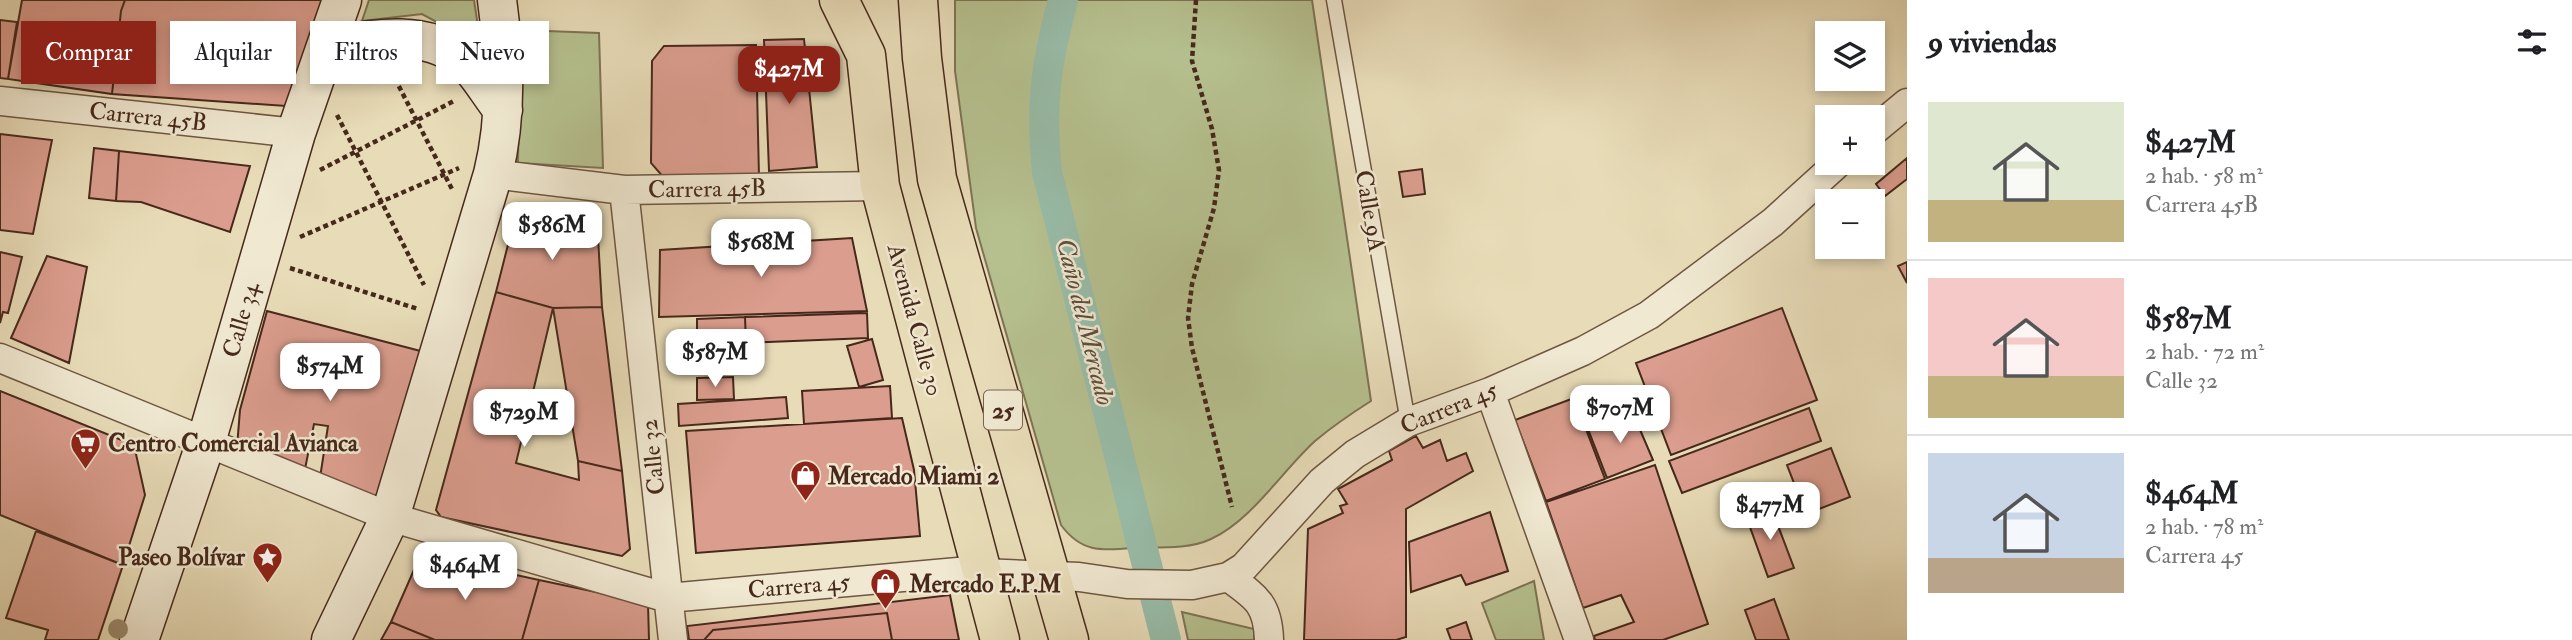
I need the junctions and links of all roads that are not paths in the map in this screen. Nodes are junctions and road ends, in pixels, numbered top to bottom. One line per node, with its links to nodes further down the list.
1 (342, 0): 6 (street, Calle 34)
2 (497, 0): 11 (street)
3 (839, 0): 16 (highway, Avenida Calle 30)
4 (918, 0): 24 (highway, 25)
5 (1334, 0): 20 (lane, Calle 9A)
6 (335, 21)
7 (422, 40): 11 (street)
8 (314, 84): 13 (street, Calle 34)
9 (0, 101): 13 (street, Carrera 45B)
10 (1907, 103): 12 (street)
11 (503, 110): 14 (street)
12 (1885, 121)
13 (296, 133): 21 (street, Calle 34)
14 (496, 163): 17 (street, Carrera 45B); 22 (street)
15 (1825, 175): 19 (street, Carrera 45)
16 (880, 186): 17 (street, Carrera 45B); 23 (highway, Avenida Calle 30)
17 (624, 190): 26 (street, Calle 32)
18 (0, 358): 21 (street, Carrera 45)
19 (1490, 392): 20 (street, Carrera 45); 33 (street)
20 (1408, 422): 25 (street, Carrera 45)
21 (206, 442): 22 (street, Carrera 45); 27 (street, Calle 34)
22 (390, 517): 26 (street, Carrera 45); 28 (street)
23 (981, 573): 24 (street, Carrera 45); 26 (street, Carrera 45); 30 (highway, Avenida Calle 30)
24 (1051, 576): 25 (street, Carrera 45); 31 (highway, 25)
25 (1228, 577): 32 (street)
26 (668, 598): 29 (street, Calle 32)
27 (139, 640)
28 (331, 640)
29 (673, 640)
30 (1000, 640)
31 (1069, 640)
32 (1269, 640)
33 (1579, 640)

